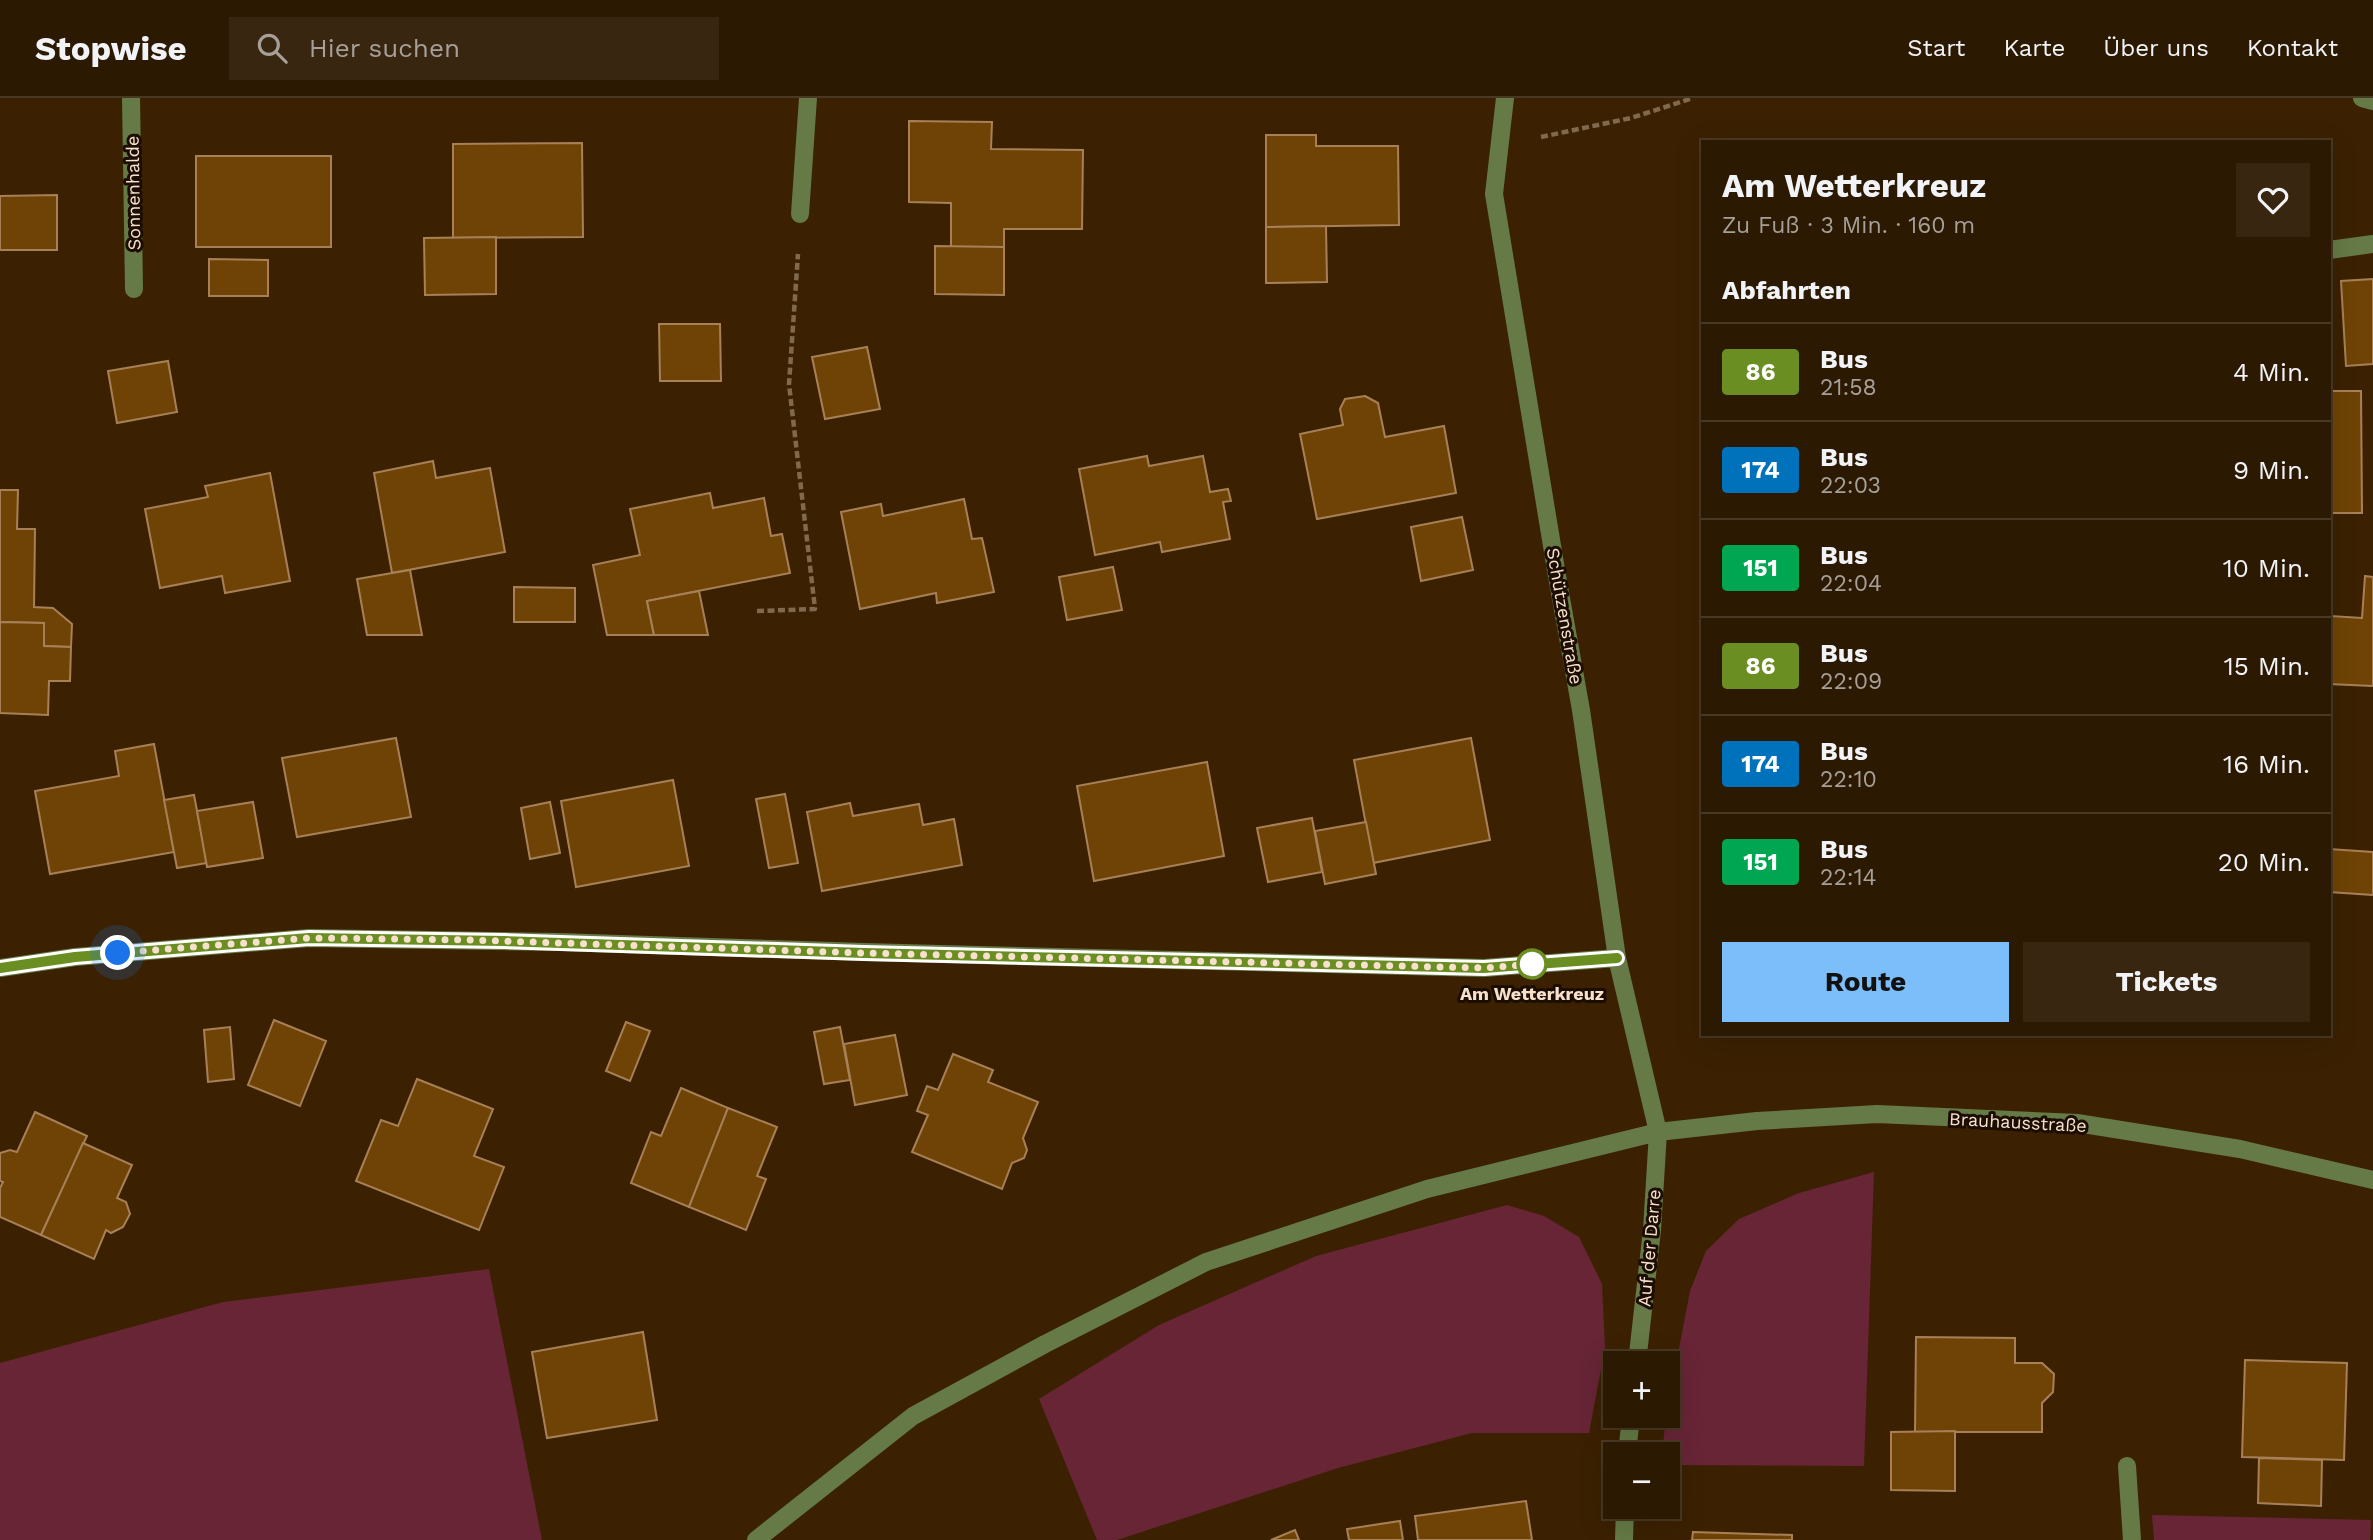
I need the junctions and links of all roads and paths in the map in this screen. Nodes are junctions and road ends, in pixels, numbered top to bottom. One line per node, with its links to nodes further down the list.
1 (131, 98): 11 (street, Sonnenhalde)
2 (808, 98): 8 (street)
3 (1505, 98): 7 (street, Schützenstraße)
4 (1693, 98): 7 (path)
5 (2362, 98): 6 (street)
6 (2373, 102)
7 (1498, 146): 13 (street, Schützenstraße)
8 (800, 214): 12 (path)
9 (2373, 244): 10 (street)
10 (2331, 250)
11 (134, 289)
12 (757, 611)
13 (1617, 958): 14 (street); 15 (street, Schützenstraße)
14 (0, 968)
15 (1658, 1132): 16 (street, Brauhausstraße); 17 (street, Auf der Darre); 20 (street, Brauhausstraße)
16 (2373, 1180)
17 (1638, 1351)
18 (2127, 1466): 22 (street)
19 (1625, 1519): 21 (street)
20 (756, 1540)
21 (1624, 1540)
22 (2132, 1540)

